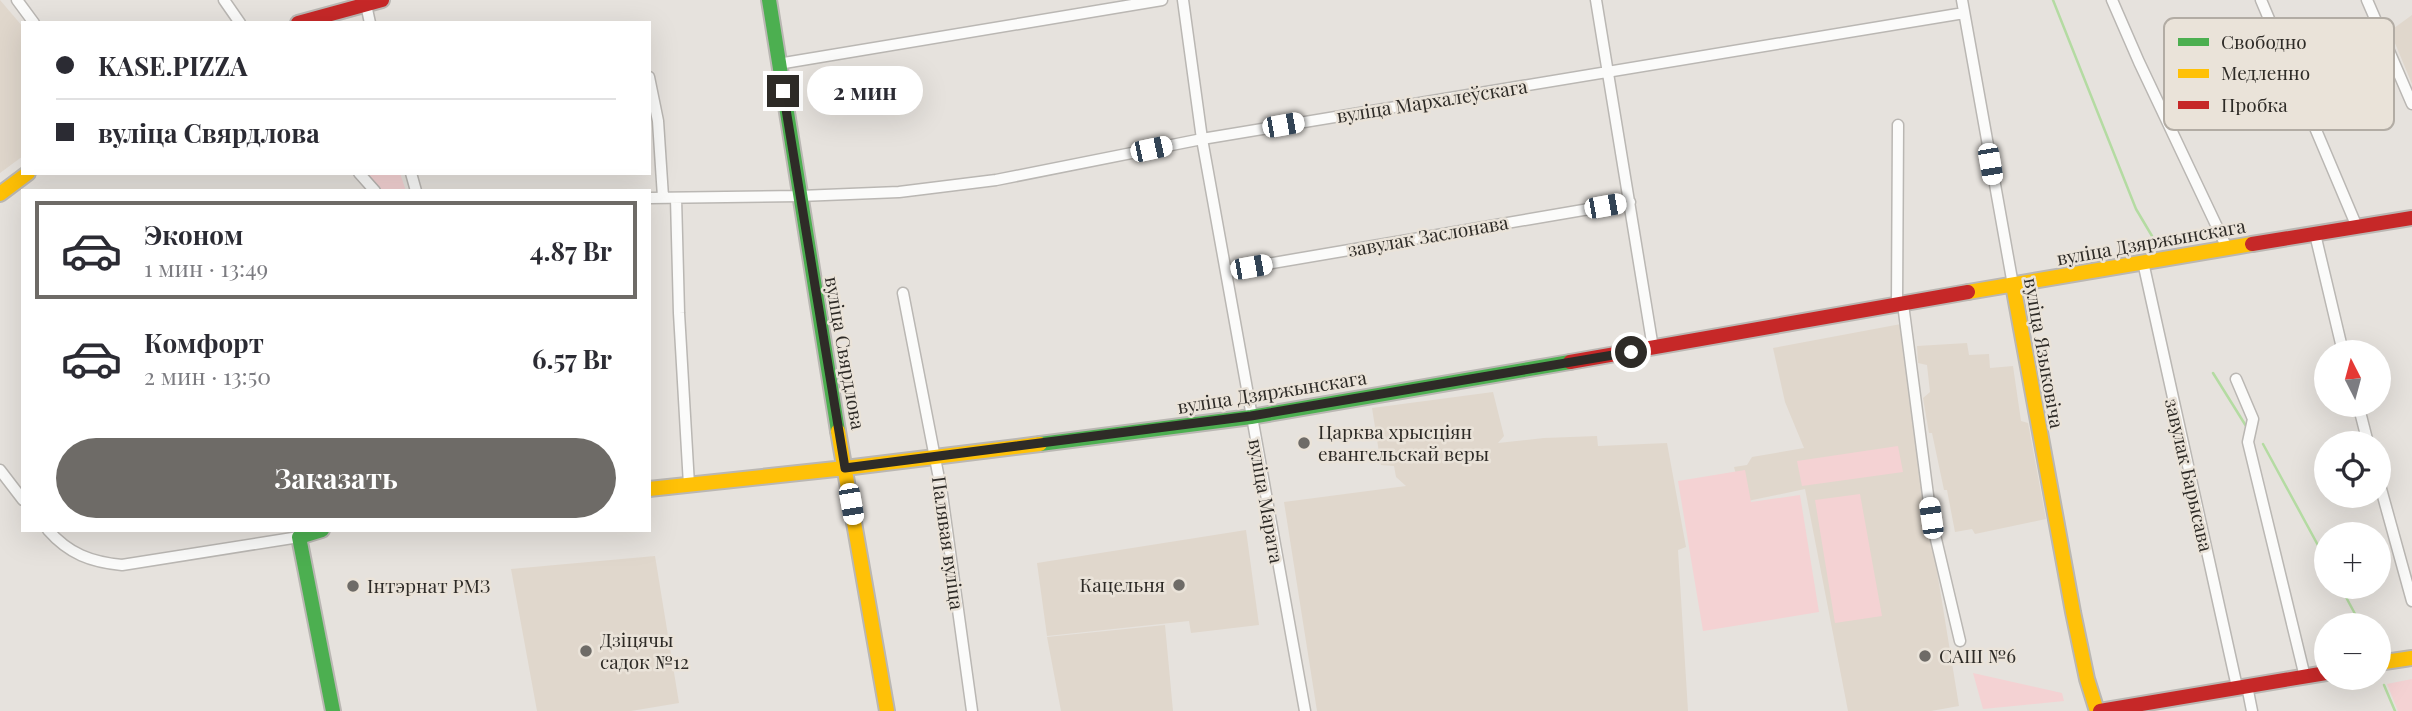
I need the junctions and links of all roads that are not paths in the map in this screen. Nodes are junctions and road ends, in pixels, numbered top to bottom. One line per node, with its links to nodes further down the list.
1 (17, 0): 16 (street)
2 (224, 0): 17 (street)
3 (382, 0): 12 (street)
4 (769, 0): 21 (street, вуліца Свярдлова)
5 (1162, 0): 21 (street)
6 (1183, 0): 29 (street, вуліца Марата)
7 (1595, 0): 22 (street)
8 (1962, 0): 13 (street, вуліца Языковіча)
9 (2112, 0): 25 (street)
10 (2261, 0): 14 (street)
11 (2367, 0): 15 (street)
12 (365, 1): 18 (street); 19 (street)
13 (1964, 13): 22 (street, вуліца Мархалеўскага); 45 (street, вуліца Языковіча)
14 (2269, 18)
15 (2375, 18)
16 (33, 21)
17 (239, 21)
18 (304, 21)
19 (370, 21)
20 (2394, 62): 24 (street)
21 (778, 64): 34 (street, вуліца Свярдлова)
22 (1608, 72): 29 (street, вуліца Мархалеўскага); 38 (street)
23 (651, 88): 35 (street)
24 (2412, 104)
25 (2164, 115)
26 (1898, 125): 47 (street)
27 (2171, 130): 42 (street)
28 (2316, 130): 40 (street)
29 (1202, 139): 34 (street, вуліца Мархалеўскага); 44 (street, вуліца Марата)
30 (25, 175): 33 (street)
31 (361, 175): 32 (street)
32 (373, 189)
33 (0, 194)
34 (800, 196): 37 (street, вуліца Мархалеўскага); 53 (street, вуліца Свярдлова)
35 (663, 197): 36 (street, вуліца Мархалеўскага); 37 (street, вуліца Мархалеўскага)
36 (651, 198)
37 (676, 198): 55 (street)
38 (1630, 202): 44 (street, завулак Заслонава); 49 (street)
39 (2412, 218): 40 (street, вуліца Дзяржынскага)
40 (2357, 227): 41 (street, вуліца Дзяржынскага)
41 (2315, 234): 42 (street, вуліца Дзяржынскага); 48 (street)
42 (2227, 248): 43 (street, вуліца Дзяржынскага)
43 (2143, 262): 45 (street, вуліца Дзяржынскага); 68 (street, завулак Барысава)
44 (1226, 271): 51 (street, вуліца Марата)
45 (2013, 285): 47 (street, вуліца Дзяржынскага); 73 (street, вуліца Языковіча)
46 (903, 293): 52 (street, Палявая вуліца)
47 (1900, 304): 49 (street, вуліца Дзяржынскага); 63 (street)
48 (2340, 340)
49 (1653, 348): 51 (street, вуліца Дзяржынскага)
50 (2236, 379): 67 (street)
51 (1251, 416): 52 (street, вуліца Дзяржынскага); 72 (street, вуліца Марата)
52 (936, 457): 53 (street, вуліца Дзяржынскага); 71 (street, Палявая вуліца)
53 (845, 468): 55 (street, вуліца Дзяржынскага); 70 (street, вуліца Свярдлова)
54 (0, 470): 57 (street)
55 (689, 485): 56 (street, вуліца Дзяржынскага)
56 (651, 489)
57 (21, 497)
58 (2386, 508): 62 (street)
59 (50, 532): 61 (street)
60 (315, 532): 61 (street)
61 (299, 537): 69 (street)
62 (2412, 601)
63 (1960, 641)
64 (2412, 658): 65 (street)
65 (2391, 661)
66 (2314, 675): 67 (street)
67 (2305, 677): 68 (street)
68 (2242, 687): 73 (street); 74 (street, завулак Барысава)
69 (333, 711)
70 (887, 711)
71 (972, 711)
72 (1305, 711)
73 (2099, 711)
74 (2252, 711)

